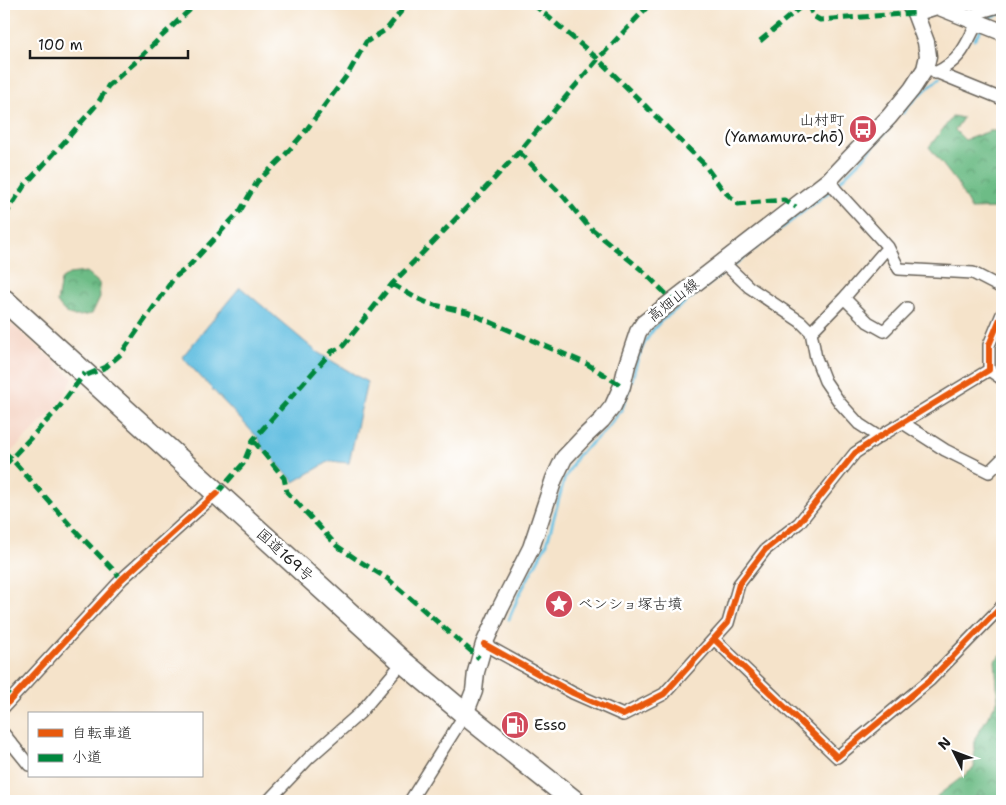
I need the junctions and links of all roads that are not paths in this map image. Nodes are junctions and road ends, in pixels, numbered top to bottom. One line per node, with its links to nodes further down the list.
1 (1002, 6): 3 (street)
2 (912, 8): 3 (main road); 4 (main road)
3 (983, 24): 4 (street)
4 (936, 73): 5 (street); 6 (main road, 高畑山線)
5 (1002, 99)
6 (832, 185): 7 (street); 8 (main road, 高畑山線)
7 (888, 247): 9 (street); 10 (street)
8 (723, 262): 14 (street); 23 (main road, 高畑山線)
9 (1002, 288)
10 (844, 298): 12 (street); 14 (street)
11 (4, 300): 20 (highway, 国道169号)
12 (907, 308)
13 (1002, 314): 15 (street)
14 (811, 332): 18 (street)
15 (989, 370): 16 (street); 17 (street)
16 (1002, 380)
17 (902, 423): 18 (street); 19 (street)
18 (879, 437): 22 (street)
19 (1002, 459)
20 (217, 493): 24 (highway, 国道169号); 25 (street)
21 (1002, 606): 22 (street)
22 (714, 638): 23 (street)
23 (484, 644): 26 (main road, 高畑山線)
24 (403, 662): 26 (highway, 国道169号); 29 (street)
25 (4, 707)
26 (465, 714): 30 (street); 31 (highway, 国道169号)
27 (4, 734): 28 (street)
28 (28, 764)
29 (268, 801)
30 (410, 801)
31 (574, 801)

